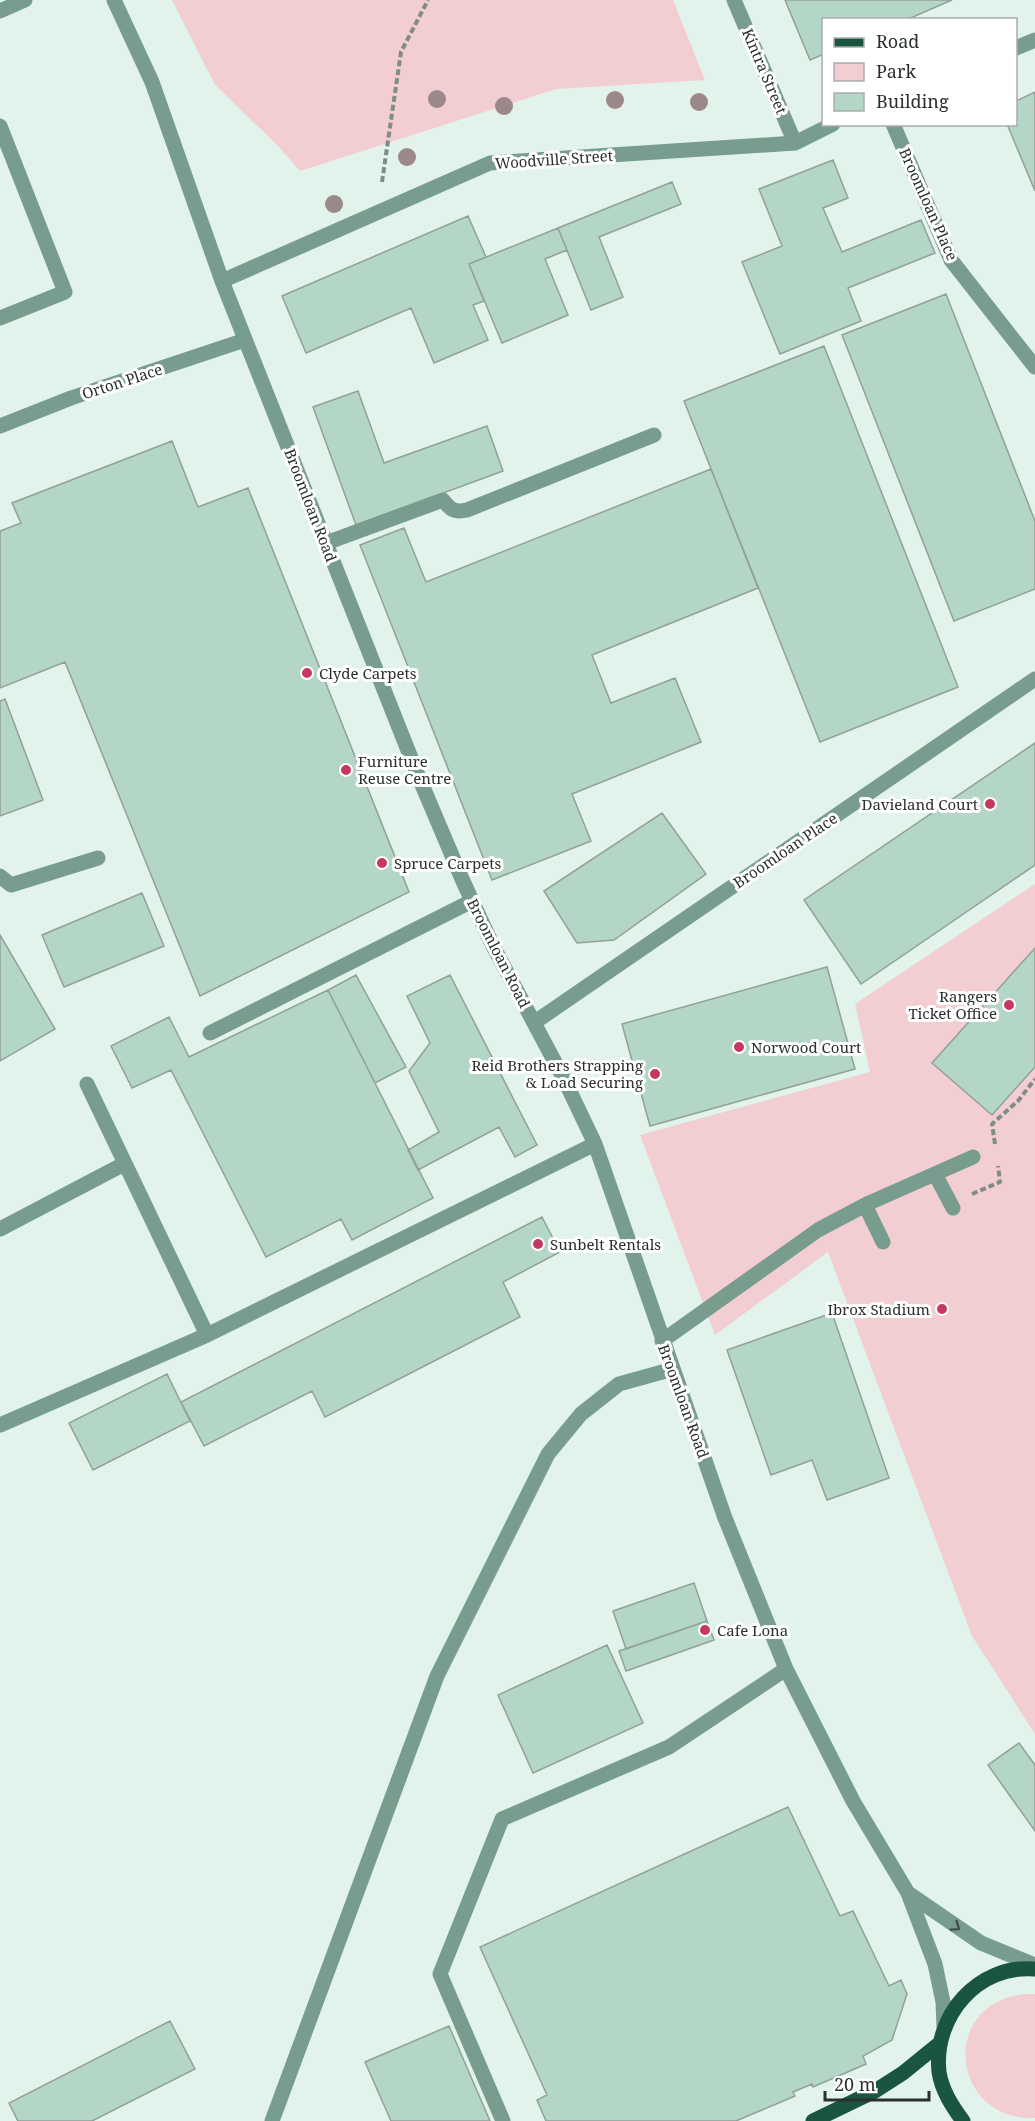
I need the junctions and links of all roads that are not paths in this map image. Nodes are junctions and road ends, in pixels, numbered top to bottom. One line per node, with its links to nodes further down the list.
1 (25, 0): 4 (street)
2 (114, 0): 11 (street, Broomloan Road)
3 (734, 0): 10 (street, Kintra Street)
4 (0, 11)
5 (1035, 40): 6 (street)
6 (1017, 48)
7 (0, 126): 12 (street)
8 (829, 126): 10 (street, Woodville Street)
9 (894, 126): 14 (street, Broomloan Place)
10 (795, 143): 11 (street, Woodville Street)
11 (222, 281): 13 (street, Broomloan Road)
12 (0, 318)
13 (246, 340): 15 (street, Orton Place); 17 (street, Broomloan Road)
14 (1035, 367)
15 (0, 426)
16 (654, 435): 17 (street)
17 (326, 543): 21 (street, Broomloan Road)
18 (1035, 679): 22 (street, Broomloan Place)
19 (98, 858): 20 (street)
20 (0, 876)
21 (472, 901): 22 (street, Broomloan Road); 23 (street)
22 (535, 1022): 25 (street, Broomloan Road)
23 (210, 1032)
24 (87, 1084): 27 (street)
25 (596, 1144): 33 (street); 34 (street, Broomloan Road)
26 (972, 1157): 28 (street)
27 (124, 1164): 31 (street); 33 (street)
28 (935, 1174): 29 (street); 30 (street)
29 (865, 1205): 32 (street); 34 (street)
30 (953, 1208)
31 (0, 1229)
32 (883, 1242)
33 (207, 1335): 36 (street)
34 (662, 1341): 35 (street, Broomloan Road)
35 (673, 1369): 37 (street, Broomloan Road); 42 (street)
36 (0, 1425)
37 (786, 1669): 38 (street, Broomloan Road); 43 (street)
38 (908, 1893): 39 (street, Broomloan Road, one-way to 39); 40 (street, Broomloan Road)
39 (1035, 1967): 40 (main road)
40 (944, 2027): 41 (main road)
41 (940, 2043): 44 (main road); 45 (main road)
42 (272, 2121)
43 (502, 2121)
44 (813, 2121)
45 (963, 2121)

